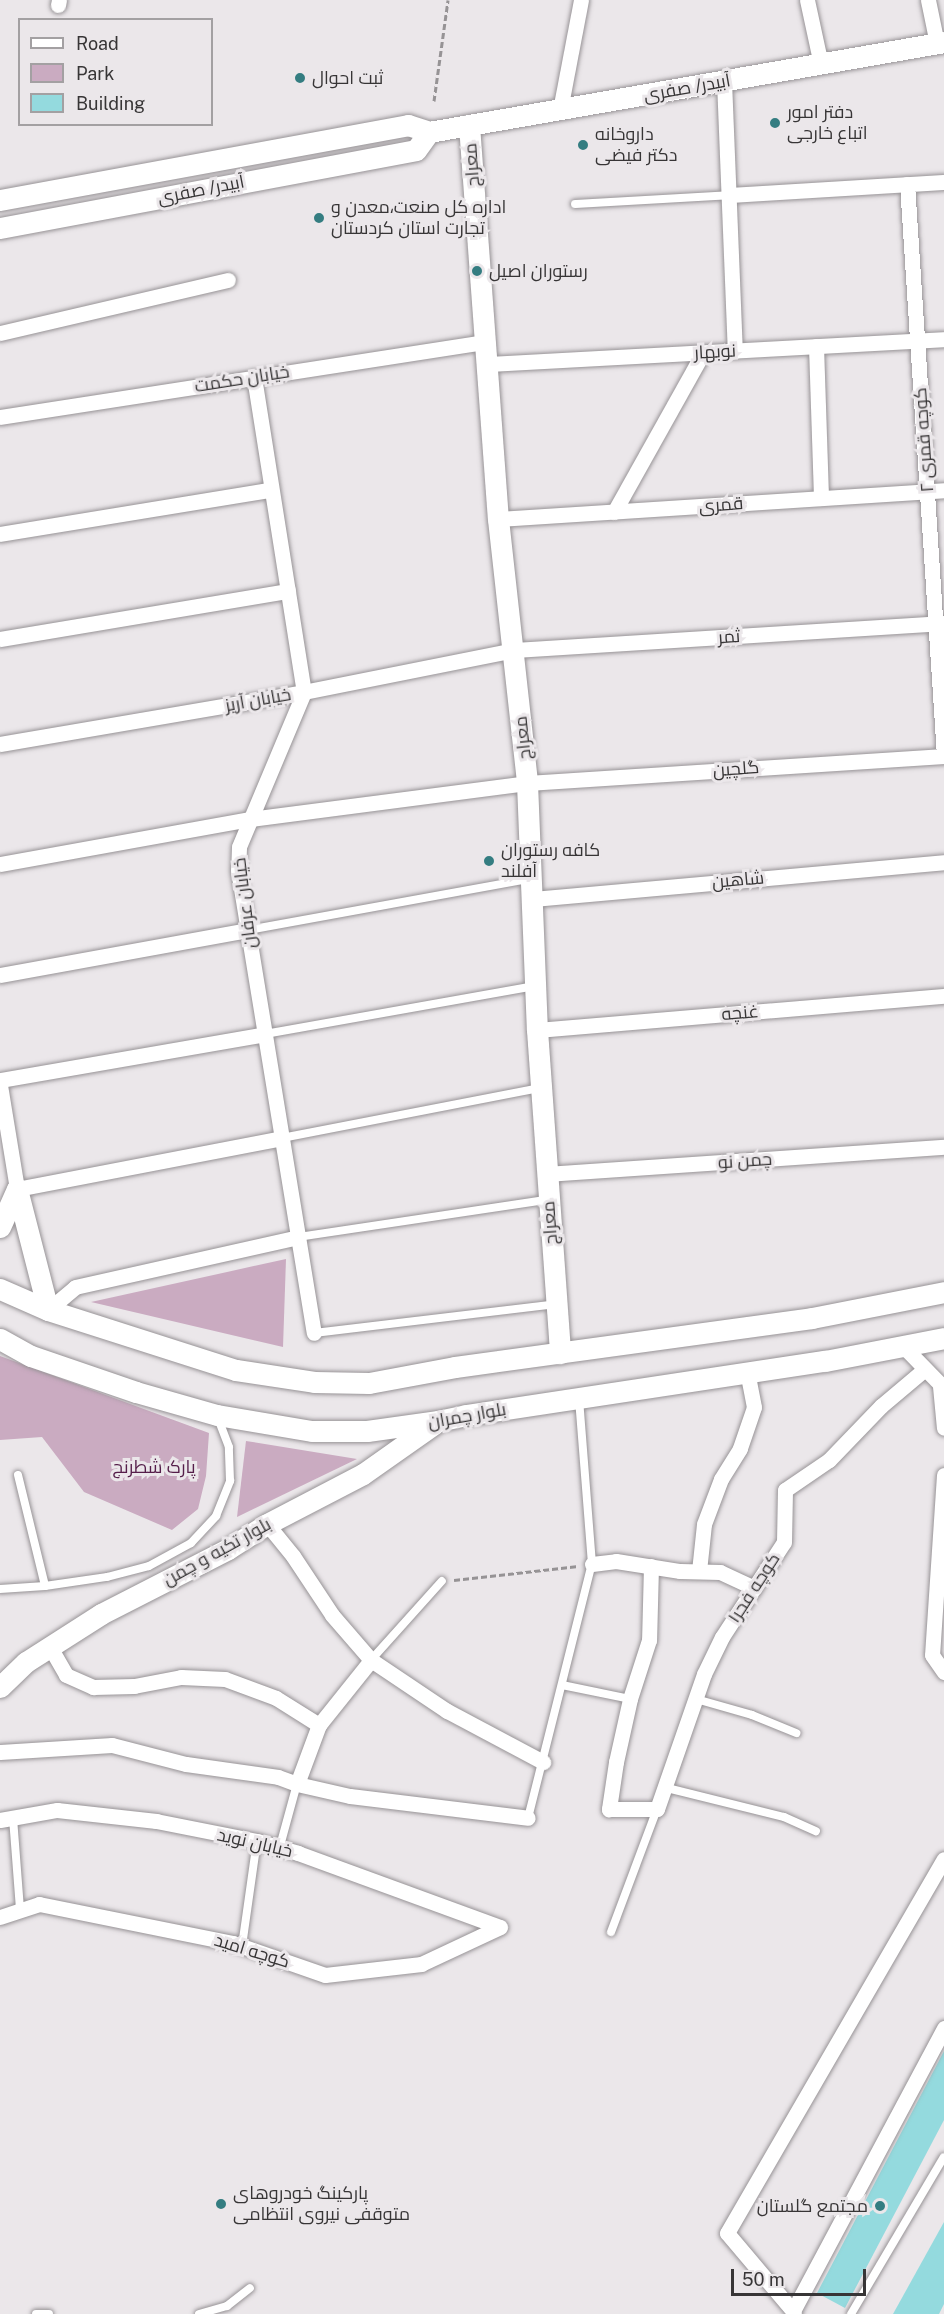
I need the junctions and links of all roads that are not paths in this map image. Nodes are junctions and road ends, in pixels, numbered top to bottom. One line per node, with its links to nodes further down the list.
1 (581, 0): 7 (street)
2 (807, 0): 5 (street)
3 (928, 0): 4 (street)
4 (941, 43): 5 (main road, آبیدر/ صفری)
5 (821, 65): 6 (main road, آبیدر/ صفری)
6 (724, 81): 7 (main road, آبیدر/ صفری); 12 (street)
7 (560, 110): 8 (main road, آبیدر/ صفری)
8 (469, 125): 9 (main road, آبیدر/ صفری); 20 (main road, معراج)
9 (429, 132): 13 (main road, آبیدر/ صفری); 15 (main road, آبیدر/ صفری)
10 (944, 182): 11 (street)
11 (908, 184): 12 (street); 19 (street, کوچه قمری ۲)
12 (729, 195): 14 (lane); 22 (street)
13 (0, 200)
14 (575, 204)
15 (0, 228)
16 (228, 280): 17 (street)
17 (0, 333)
18 (944, 339): 19 (street, نوبهار)
19 (917, 341): 21 (street, نوبهار); 29 (street, کوچه قمری ۲)
20 (484, 342): 24 (main road, معراج); 25 (street, خیابان حکمت)
21 (816, 346): 22 (street, نوبهار); 30 (street)
22 (735, 351): 23 (street, نوبهار)
23 (703, 352): 24 (street, نوبهار); 31 (street)
24 (486, 364): 32 (main road, معراج)
25 (254, 377): 26 (street, خیابان حکمت); 27 (street)
26 (0, 417)
27 (270, 490): 33 (street); 34 (street)
28 (944, 490): 29 (street, قمری)
29 (927, 491): 30 (street, قمری); 35 (street, کوچه قمری ۲)
30 (821, 498): 31 (street, قمری)
31 (614, 512): 32 (street, قمری)
32 (498, 519): 37 (main road, معراج)
33 (0, 534)
34 (288, 591): 36 (street); 38 (street)
35 (940, 623): 37 (street, ثمر); 40 (street, کوچه قمری ۲)
36 (0, 639)
37 (514, 650): 38 (street, خیابان آریز); 41 (main road, معراج)
38 (304, 692): 39 (street, خیابان آریز); 42 (street, خیابان عرفان)
39 (0, 744)
40 (944, 756): 41 (street, گلچین)
41 (527, 783): 42 (street, گلچین); 45 (main road, معراج)
42 (250, 819): 44 (street, گلچین); 46 (street, خیابان عرفان)
43 (944, 862): 45 (street, شاهین)
44 (0, 864)
45 (532, 889): 46 (lane); 48 (main road, معراج)
46 (248, 930): 47 (street); 51 (street, خیابان عرفان)
47 (0, 975)
48 (535, 986): 50 (main road, معراج); 51 (lane)
49 (944, 996): 50 (street, غنچه)
50 (537, 1030): 53 (main road, معراج)
51 (265, 1034): 52 (street); 54 (street, خیابان عرفان)
52 (0, 1082): 57 (street)
53 (540, 1088): 54 (lane); 56 (main road, معراج)
54 (282, 1138): 57 (street); 60 (street, خیابان عرفان)
55 (944, 1147): 56 (street, چمن نو)
56 (546, 1174): 58 (main road, معراج)
57 (17, 1189): 59 (main road); 64 (main road)
58 (548, 1200): 60 (lane); 63 (main road, معراج)
59 (0, 1227)
60 (298, 1237): 64 (street); 65 (street, خیابان عرفان)
61 (0, 1289): 64 (main road)
62 (944, 1292): 69 (main road)
63 (556, 1304): 65 (lane); 69 (main road, معراج)
64 (48, 1310): 69 (main road)
65 (314, 1333)
66 (944, 1338): 68 (main road, بلوار چمران)
67 (0, 1340): 74 (main road, بلوار چمران)
68 (903, 1346): 70 (street); 71 (main road, بلوار چمران)
69 (560, 1353)
70 (925, 1370): 72 (street); 85 (street, کوچه فجر۱)
71 (747, 1372): 73 (main road, بلوار چمران); 82 (street)
72 (942, 1387): 76 (street)
73 (579, 1398): 75 (main road, بلوار چمران); 80 (lane)
74 (217, 1415): 75 (main road, بلوار چمران); 84 (lane)
75 (438, 1421): 79 (main road, بلوار تکیه و چمن)
76 (944, 1428)
77 (18, 1475): 84 (lane)
78 (944, 1483): 87 (street)
79 (267, 1524): 88 (main road, بلوار تکیه و چمن); 89 (street)
80 (592, 1564): 81 (street); 91 (lane)
81 (651, 1566): 82 (street); 93 (street)
82 (699, 1571): 85 (street)
83 (442, 1581): 89 (lane)
84 (45, 1586): 86 (lane)
85 (754, 1588): 94 (street, کوچه فجر۱)
86 (0, 1589)
87 (939, 1621): 90 (street)
88 (50, 1647): 92 (main road, بلوار تکیه و چمن); 95 (street)
89 (370, 1660): 95 (street); 98 (street)
90 (944, 1672)
91 (562, 1685): 93 (lane); 98 (lane)
92 (0, 1687)
93 (630, 1699): 101 (street)
94 (696, 1699): 96 (lane); 100 (street, کوچه فجر۱)
95 (319, 1725): 99 (street)
96 (796, 1733)
97 (0, 1752): 99 (street)
98 (543, 1762): 102 (lane)
99 (297, 1784): 102 (street); 106 (lane)
100 (663, 1787): 101 (street, کوچه فجر۱); 104 (lane)
101 (657, 1809): 111 (lane)
102 (528, 1818)
103 (7, 1819): 105 (street, خیابان نوید); 108 (lane)
104 (816, 1831)
105 (257, 1841): 106 (street, خیابان نوید); 112 (lane)
106 (280, 1846): 110 (street, خیابان نوید)
107 (944, 1858): 116 (street)
108 (20, 1910): 109 (street, کوچه امید); 112 (street, کوچه امید)
109 (0, 1917)
110 (500, 1927): 112 (street, کوچه امید)
111 (611, 1932)
112 (242, 1946)
113 (944, 2028): 116 (street)
114 (944, 2157): 120 (lane)
115 (250, 2288): 119 (lane)
116 (793, 2312)
117 (36, 2314): 118 (lane)
118 (49, 2314)
119 (199, 2314)
120 (851, 2314)

